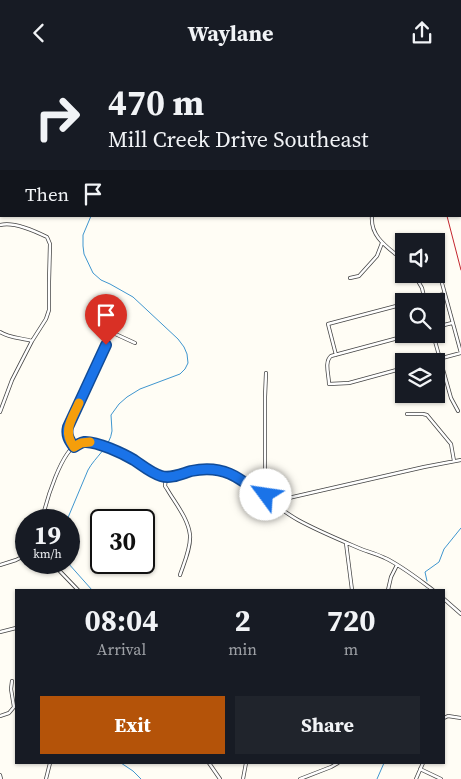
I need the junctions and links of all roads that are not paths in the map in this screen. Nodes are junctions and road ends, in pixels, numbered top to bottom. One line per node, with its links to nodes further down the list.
1 (372, 217): 3 (street)
2 (0, 225): 12 (street)
3 (382, 243): 4 (street); 5 (street)
4 (395, 254)
5 (350, 278)
6 (445, 298): 8 (street)
7 (395, 307): 15 (street)
8 (452, 323): 9 (street); 14 (street)
9 (445, 325)
10 (0, 332): 12 (street)
11 (395, 339): 15 (street)
12 (32, 341): 21 (street)
13 (135, 343): 23 (street)
14 (461, 353): 16 (street)
15 (336, 355): 17 (street)
16 (445, 358)
17 (395, 370)
18 (266, 373): 27 (street)
19 (445, 377): 20 (street)
20 (458, 411)
21 (0, 412)
22 (407, 414): 25 (street)
23 (74, 447): 26 (street); 29 (street)
24 (461, 460): 25 (street)
25 (454, 461): 28 (street)
26 (166, 477): 27 (street); 35 (street)
27 (264, 497): 28 (street)
28 (271, 502): 30 (street)
29 (45, 509)
30 (346, 543): 33 (street); 37 (street)
31 (15, 560): 32 (street)
32 (0, 565)
33 (397, 565): 38 (street); 39 (street)
34 (63, 574): 36 (street)
35 (180, 575)
36 (77, 589)
37 (352, 589)
38 (388, 589)
39 (432, 589)
40 (445, 600): 41 (street)
41 (461, 613)
42 (15, 628): 43 (street)
43 (0, 632)
44 (12, 681): 45 (street)
45 (0, 716)
46 (445, 718): 47 (street)
47 (461, 718)
48 (50, 764): 54 (street)
49 (210, 764): 55 (street)
50 (246, 764): 56 (street)
51 (336, 764): 57 (street)
52 (422, 764): 53 (street)
53 (420, 769): 58 (street); 59 (street)
54 (46, 779)
55 (220, 779)
56 (243, 779)
57 (300, 779)
58 (416, 779)
59 (441, 779)

